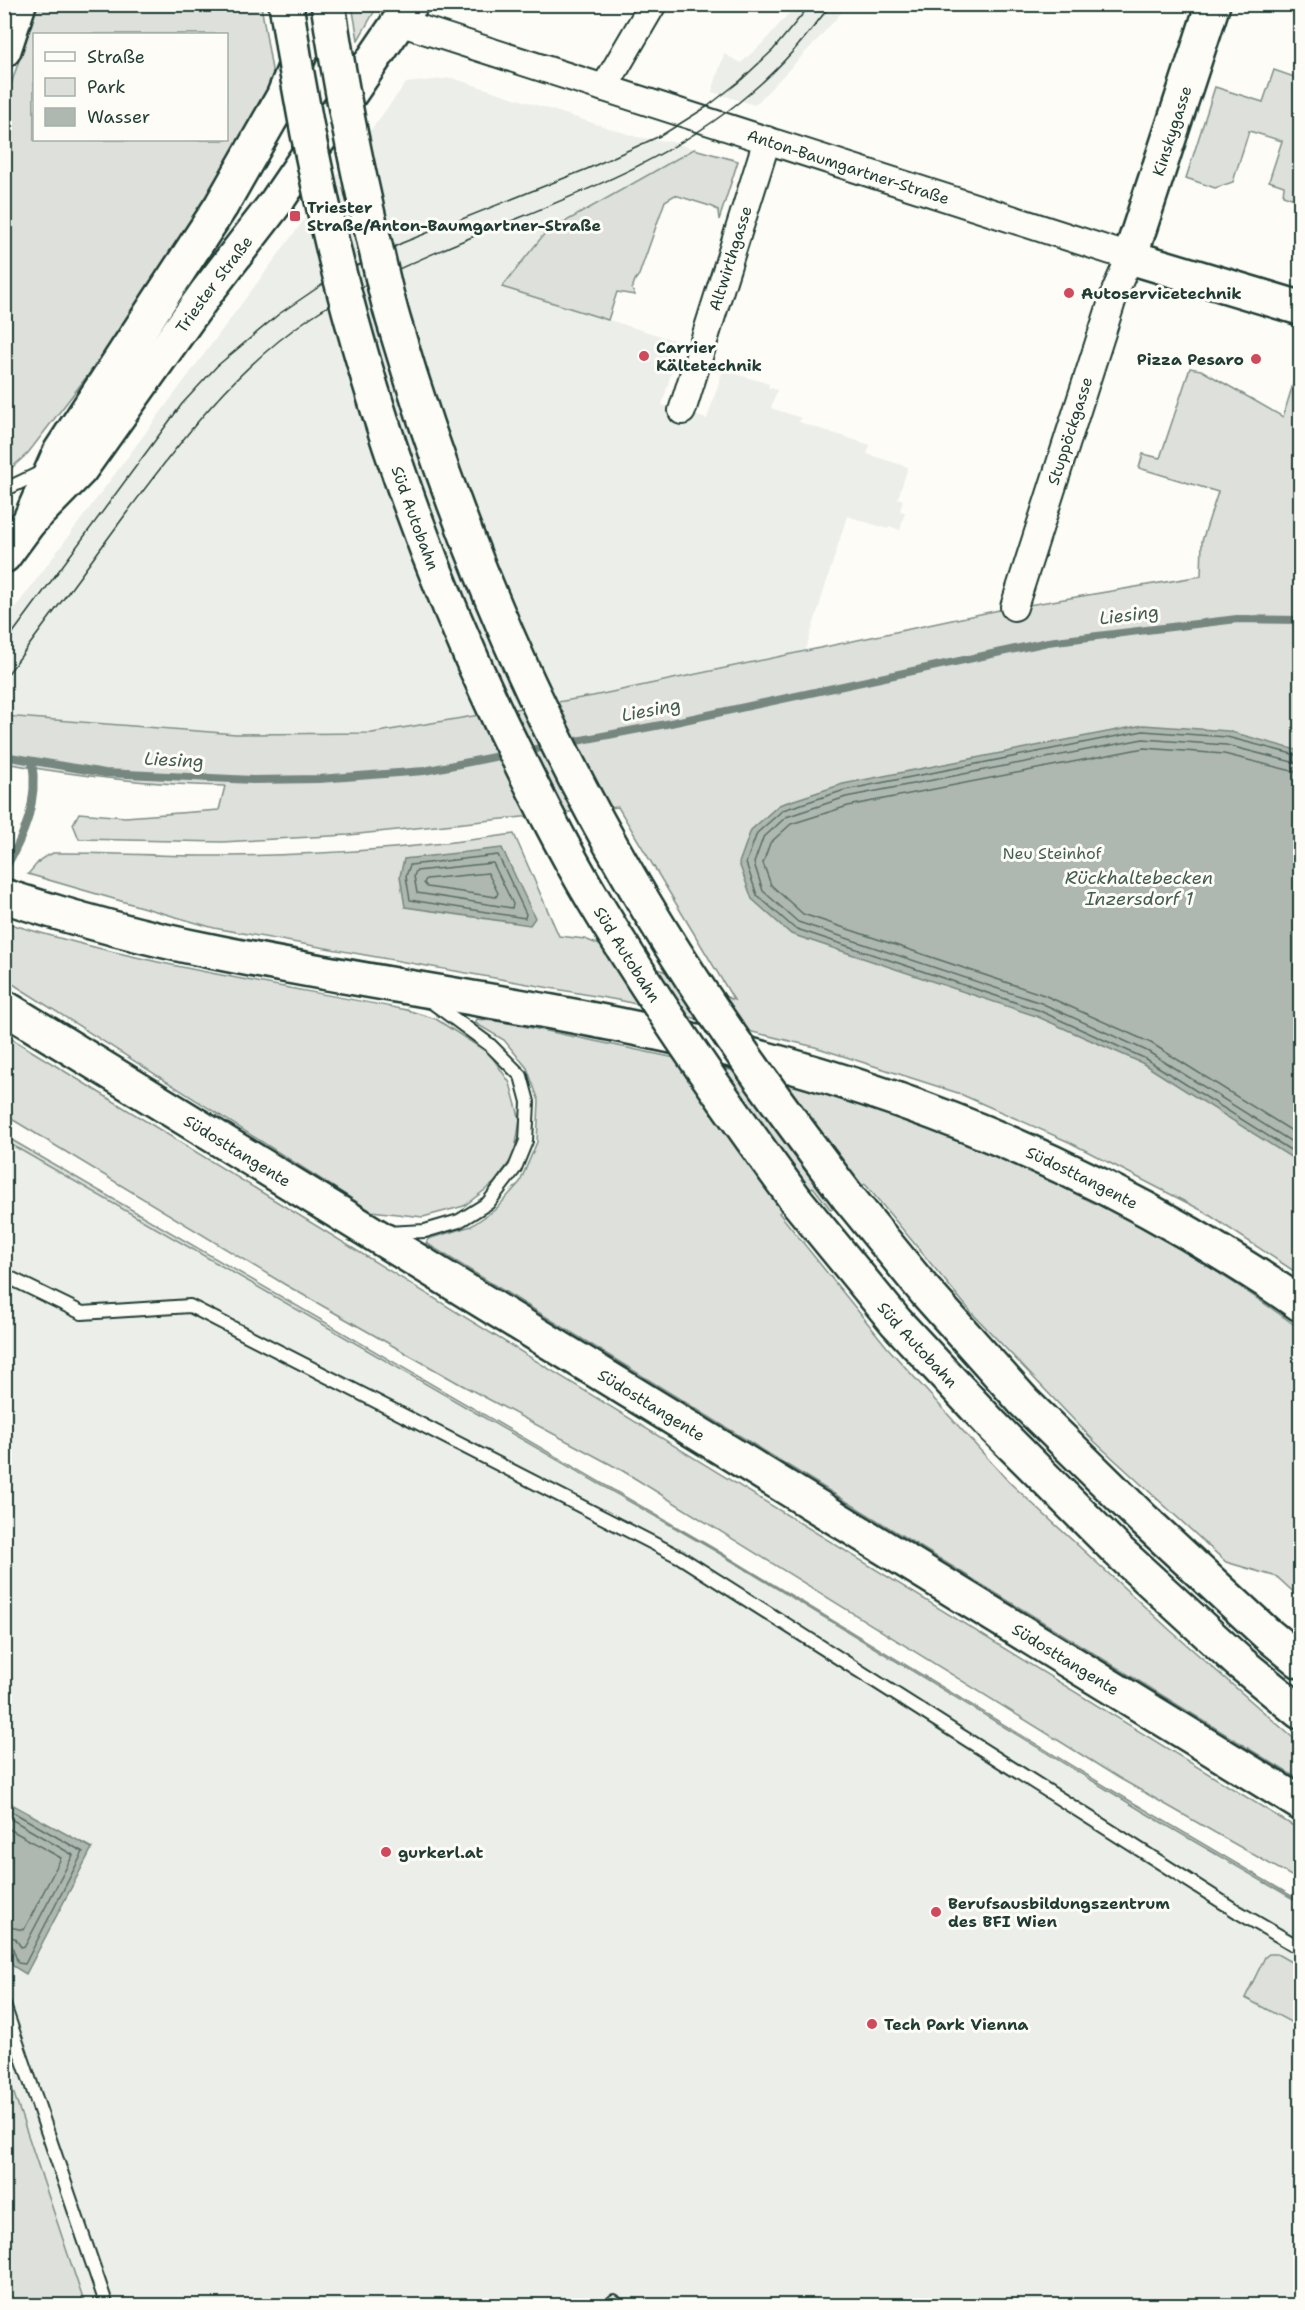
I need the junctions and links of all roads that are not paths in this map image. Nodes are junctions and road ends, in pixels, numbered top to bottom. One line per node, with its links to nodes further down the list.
1 (20, 4): 8 (main road)
2 (286, 4): 26 (main road, Süd Autobahn, bridge)
3 (320, 4): 14 (main road)
4 (328, 4): 25 (main road, bridge)
5 (653, 4): 9 (street)
6 (1213, 4): 11 (main road, Kinskygasse)
7 (405, 13): 9 (street, Anton-Baumgartner-Straße); 16 (main road, Triester Straße)
8 (4, 50)
9 (604, 88): 10 (street, Anton-Baumgartner-Straße)
10 (766, 140): 11 (street, Anton-Baumgartner-Straße); 13 (street, Altwirthgasse)
11 (1130, 257): 12 (main road, Anton-Baumgartner-Straße); 18 (street, Stuppöckgasse)
12 (1300, 308)
13 (682, 411)
14 (53, 467): 15 (lane); 16 (main road)
15 (4, 489)
16 (29, 522): 17 (main road, Triester Straße)
17 (4, 556)
18 (1014, 607)
19 (4, 896): 20 (main road, Südosttangente)
20 (413, 988): 22 (lane); 24 (main road, Südosttangente)
21 (4, 1007): 22 (main road, Südosttangente)
22 (373, 1233): 27 (main road, Südosttangente)
23 (4, 1275): 28 (lane)
24 (1300, 1304)
25 (1300, 1661)
26 (1300, 1712)
27 (1300, 1803)
28 (1300, 1948)
29 (4, 2005): 30 (lane)
30 (107, 2306)

